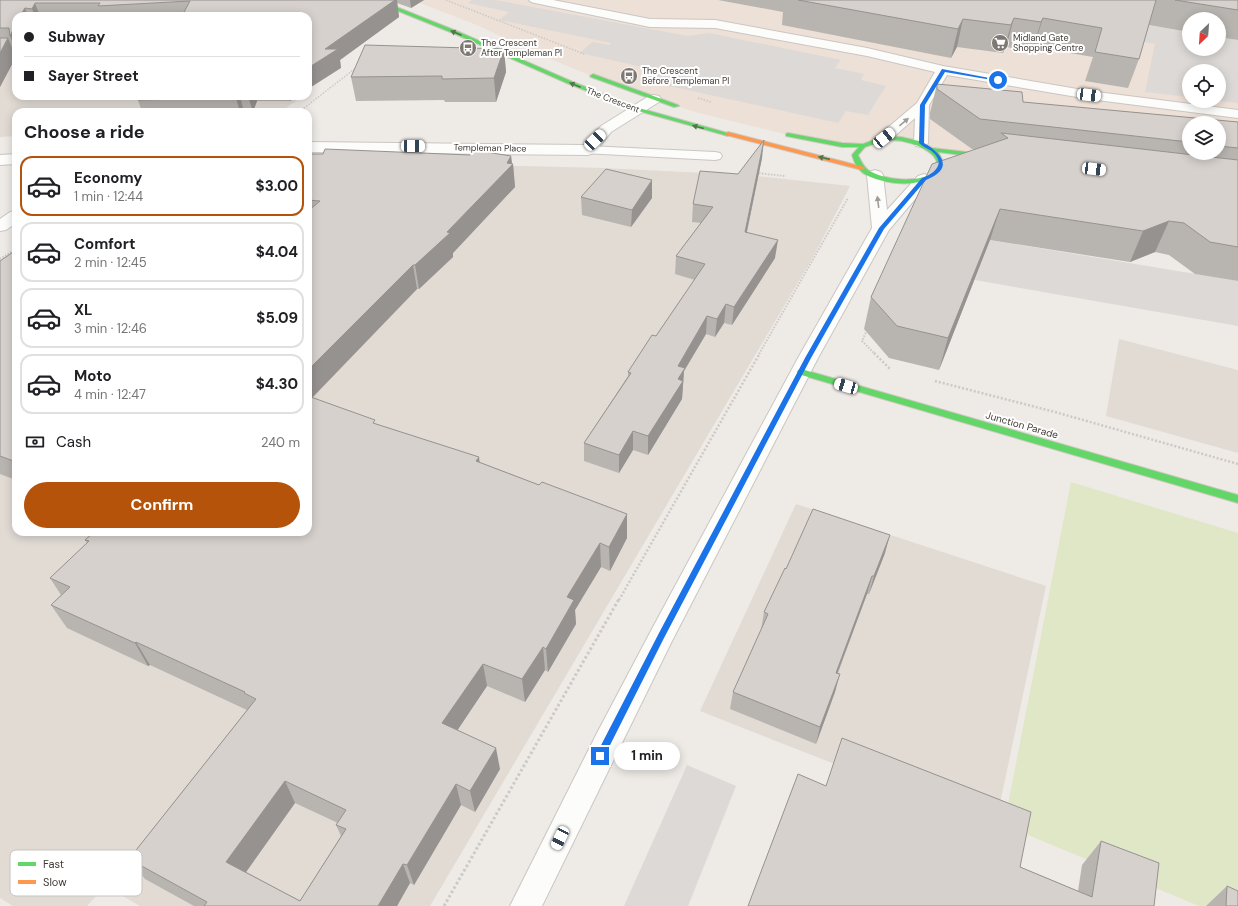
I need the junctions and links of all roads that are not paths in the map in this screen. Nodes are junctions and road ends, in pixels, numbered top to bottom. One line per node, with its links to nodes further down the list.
1 (374, 0): 8 (street, The Crescent, one-way to 1)
2 (535, 0): 3 (lane)
3 (943, 70): 6 (lane); 9 (lane)
4 (587, 74): 5 (street, The Crescent)
5 (654, 99): 7 (street, The Crescent); 8 (street)
6 (922, 105): 11 (lane, one-way to 6); 14 (lane)
7 (684, 108)
8 (637, 109): 15 (street); 20 (street, The Crescent, one-way to 8)
9 (1238, 114)
10 (782, 134): 12 (street)
11 (884, 138): 12 (street); 14 (street)
12 (861, 145): 20 (street)
13 (312, 147): 15 (street, Templeman Place)
14 (927, 147): 17 (street); 21 (street)
15 (588, 150): 16 (lane)
16 (715, 156)
17 (1000, 158)
18 (12, 159): 19 (street)
19 (0, 160)
20 (871, 177): 21 (street, The Crescent); 24 (street, one-way to 20)
21 (924, 179): 24 (street)
22 (12, 218): 23 (street)
23 (0, 226)
24 (881, 228): 25 (street)
25 (801, 372): 26 (street, Junction Parade); 27 (street)
26 (1238, 499)
27 (526, 906)

